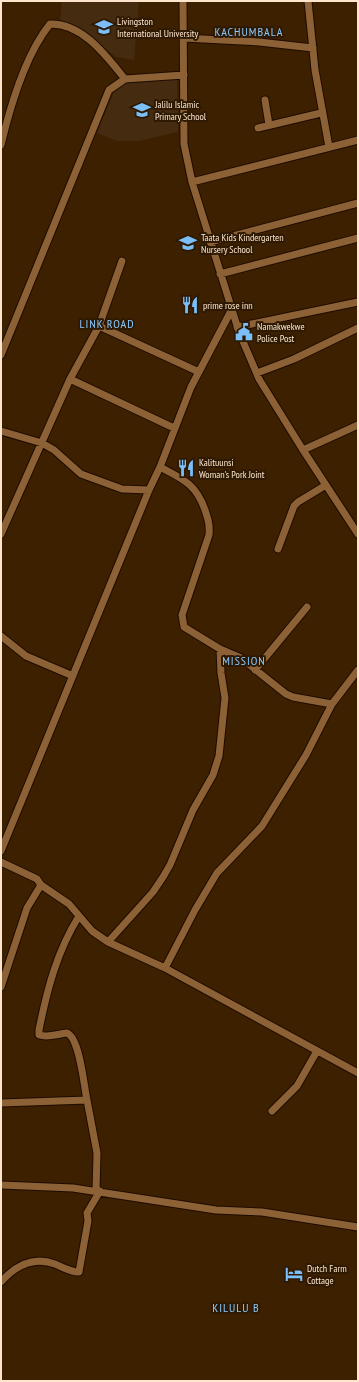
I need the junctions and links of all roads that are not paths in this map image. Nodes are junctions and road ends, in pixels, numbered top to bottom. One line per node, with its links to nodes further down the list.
1 (183, 1): 3 (street)
2 (308, 1): 4 (street)
3 (184, 38): 4 (street); 5 (street)
4 (313, 48): 8 (street)
5 (184, 75): 6 (street); 14 (street)
6 (125, 79): 12 (street); 25 (street)
7 (264, 100): 9 (street)
8 (321, 113): 9 (street); 13 (street)
9 (269, 125): 10 (street)
10 (258, 128)
11 (358, 140): 13 (street)
12 (1, 145)
13 (328, 147): 14 (street)
14 (192, 182): 17 (street)
15 (358, 203): 17 (street)
16 (358, 238): 19 (street)
17 (210, 242): 19 (street)
18 (122, 261): 22 (street)
19 (220, 274): 21 (street)
20 (358, 302): 23 (street)
21 (232, 309): 23 (street); 26 (street)
22 (99, 326): 26 (street); 28 (street)
23 (237, 327): 27 (street)
24 (358, 328): 27 (street)
25 (1, 355)
26 (198, 372): 30 (street)
27 (257, 373): 33 (street)
28 (70, 379): 30 (street); 32 (street)
29 (358, 425): 33 (street)
30 (174, 428): 34 (street)
31 (1, 431): 32 (street)
32 (42, 443): 36 (street); 39 (street)
33 (303, 450): 35 (street)
34 (160, 467): 36 (street); 44 (street)
35 (326, 485): 38 (street); 41 (street)
36 (148, 490): 47 (street)
37 (358, 518): 38 (street)
38 (350, 522): 40 (street)
39 (1, 534)
40 (358, 534)
41 (278, 550)
42 (307, 607): 45 (street)
43 (1, 636): 47 (street)
44 (220, 649): 45 (street); 53 (street)
45 (255, 670): 48 (street)
46 (358, 670): 48 (street)
47 (73, 676): 49 (street)
48 (332, 704): 54 (street)
49 (1, 851)
50 (1, 862): 51 (street)
51 (41, 885): 52 (street); 55 (street)
52 (79, 916): 53 (street); 58 (street)
53 (108, 942): 54 (street)
54 (165, 968): 56 (street)
55 (1, 988)
56 (317, 1051): 57 (street); 60 (street)
57 (358, 1073)
58 (86, 1100): 59 (street); 62 (street)
59 (1, 1103)
60 (272, 1111)
61 (1, 1185): 62 (street)
62 (98, 1191): 63 (street); 64 (street)
63 (358, 1227)
64 (1, 1282)

